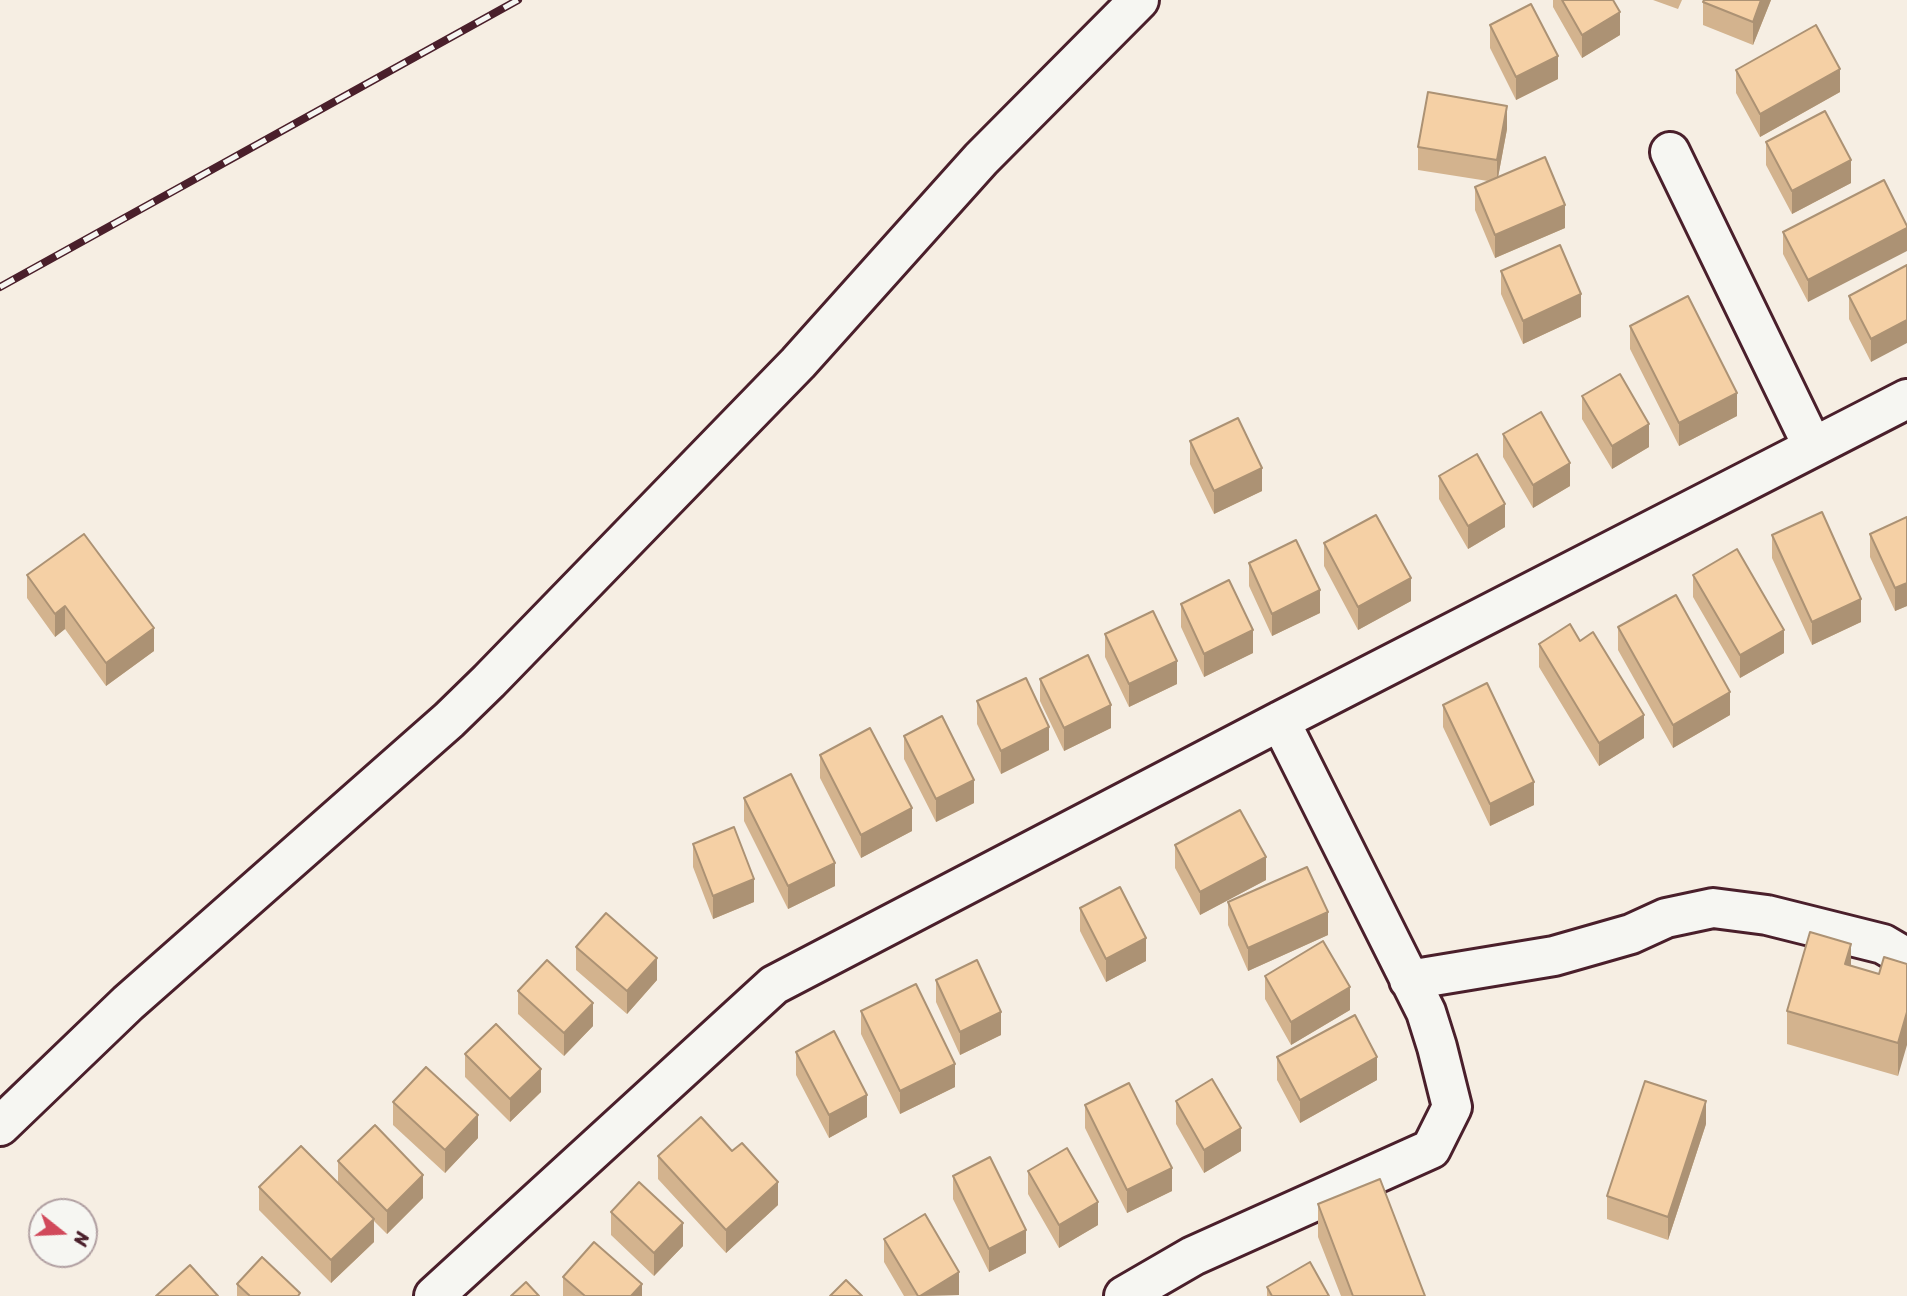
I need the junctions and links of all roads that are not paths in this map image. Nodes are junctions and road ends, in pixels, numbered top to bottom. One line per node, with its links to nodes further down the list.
1 (1139, 0): 8 (street)
2 (1670, 152): 4 (street)
3 (1907, 399): 4 (street)
4 (1813, 447): 5 (street)
5 (1280, 721): 7 (street); 9 (street)
6 (1907, 958): 7 (street)
7 (1409, 981): 10 (street)
8 (0, 1126)
9 (434, 1296)
10 (1124, 1296)

